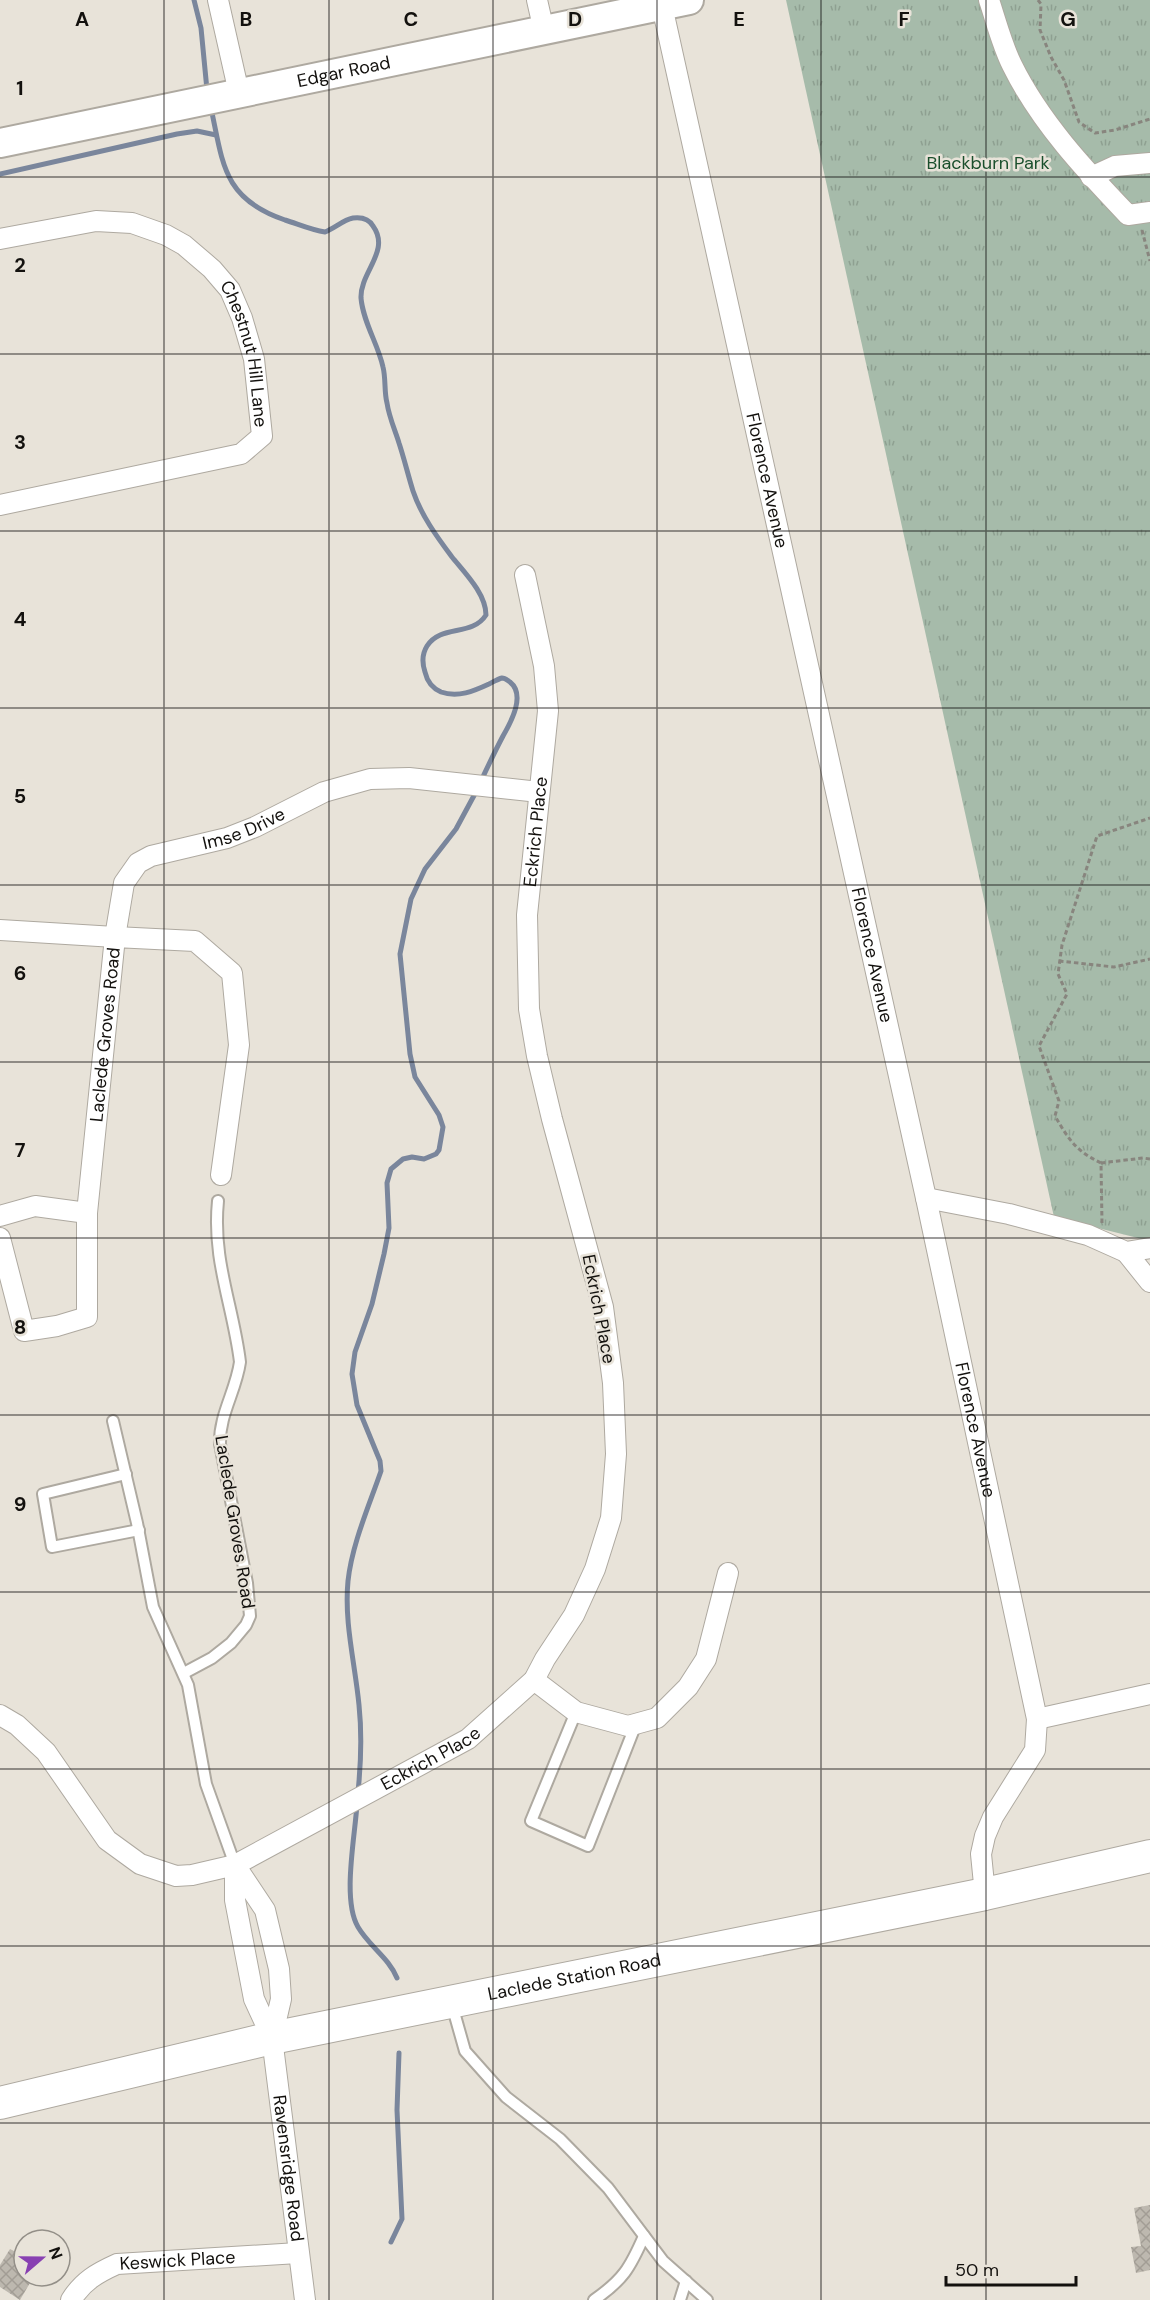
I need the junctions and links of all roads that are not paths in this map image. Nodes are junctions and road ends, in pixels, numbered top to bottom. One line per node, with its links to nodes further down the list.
1 (218, 0): 6 (street)
2 (537, 0): 5 (street)
3 (989, 0): 9 (street)
4 (675, 3): 5 (street, Edgar Road); 18 (street, Florence Avenue)
5 (544, 31): 6 (street, Edgar Road)
6 (220, 97): 7 (street, Edgar Road)
7 (0, 143)
8 (1150, 163): 9 (street)
9 (1091, 177): 10 (street)
10 (1144, 213)
11 (0, 239): 12 (street, Chestnut Hill Lane)
12 (0, 505)
13 (525, 575): 14 (street, Eckrich Place)
14 (539, 792): 16 (street, Imse Drive); 31 (street, Eckrich Place)
15 (0, 930): 16 (street)
16 (115, 937): 17 (street, Laclede Groves Road); 20 (street, Laclede Groves Road)
17 (221, 1176)
18 (926, 1198): 24 (street); 35 (street, Florence Avenue)
19 (218, 1201): 30 (lane, Laclede Groves Road)
20 (87, 1213): 21 (street); 22 (street, Laclede Groves Road)
21 (0, 1216)
22 (0, 1238)
23 (1150, 1248): 24 (street)
24 (1126, 1252): 25 (street)
25 (1150, 1282)
26 (113, 1421): 27 (lane)
27 (126, 1474): 28 (lane); 28 (lane)
28 (139, 1530): 30 (lane)
29 (728, 1573): 36 (street)
30 (184, 1673): 38 (lane)
31 (534, 1680): 33 (street); 38 (street, Eckrich Place)
32 (1150, 1694): 35 (street)
33 (576, 1712): 36 (street); 36 (lane)
34 (0, 1715): 38 (street)
35 (1037, 1719): 39 (street, Florence Avenue)
36 (636, 1724)
37 (1150, 1856): 39 (main road, Laclede Station Road)
38 (235, 1865): 41 (street); 41 (street)
39 (985, 1894): 40 (main road, Laclede Station Road)
40 (451, 2002): 41 (main road, Laclede Station Road); 43 (lane)
41 (272, 2038): 42 (main road, Laclede Station Road); 44 (street, Ravensridge Road)
42 (0, 2103)
43 (644, 2236): 45 (lane); 48 (lane)
44 (298, 2253): 46 (street, Keswick Place); 47 (street, Ravensridge Road)
45 (686, 2281): 49 (lane); 50 (lane)
46 (71, 2300)
47 (305, 2300)
48 (594, 2300)
49 (680, 2300)
50 (707, 2300)

